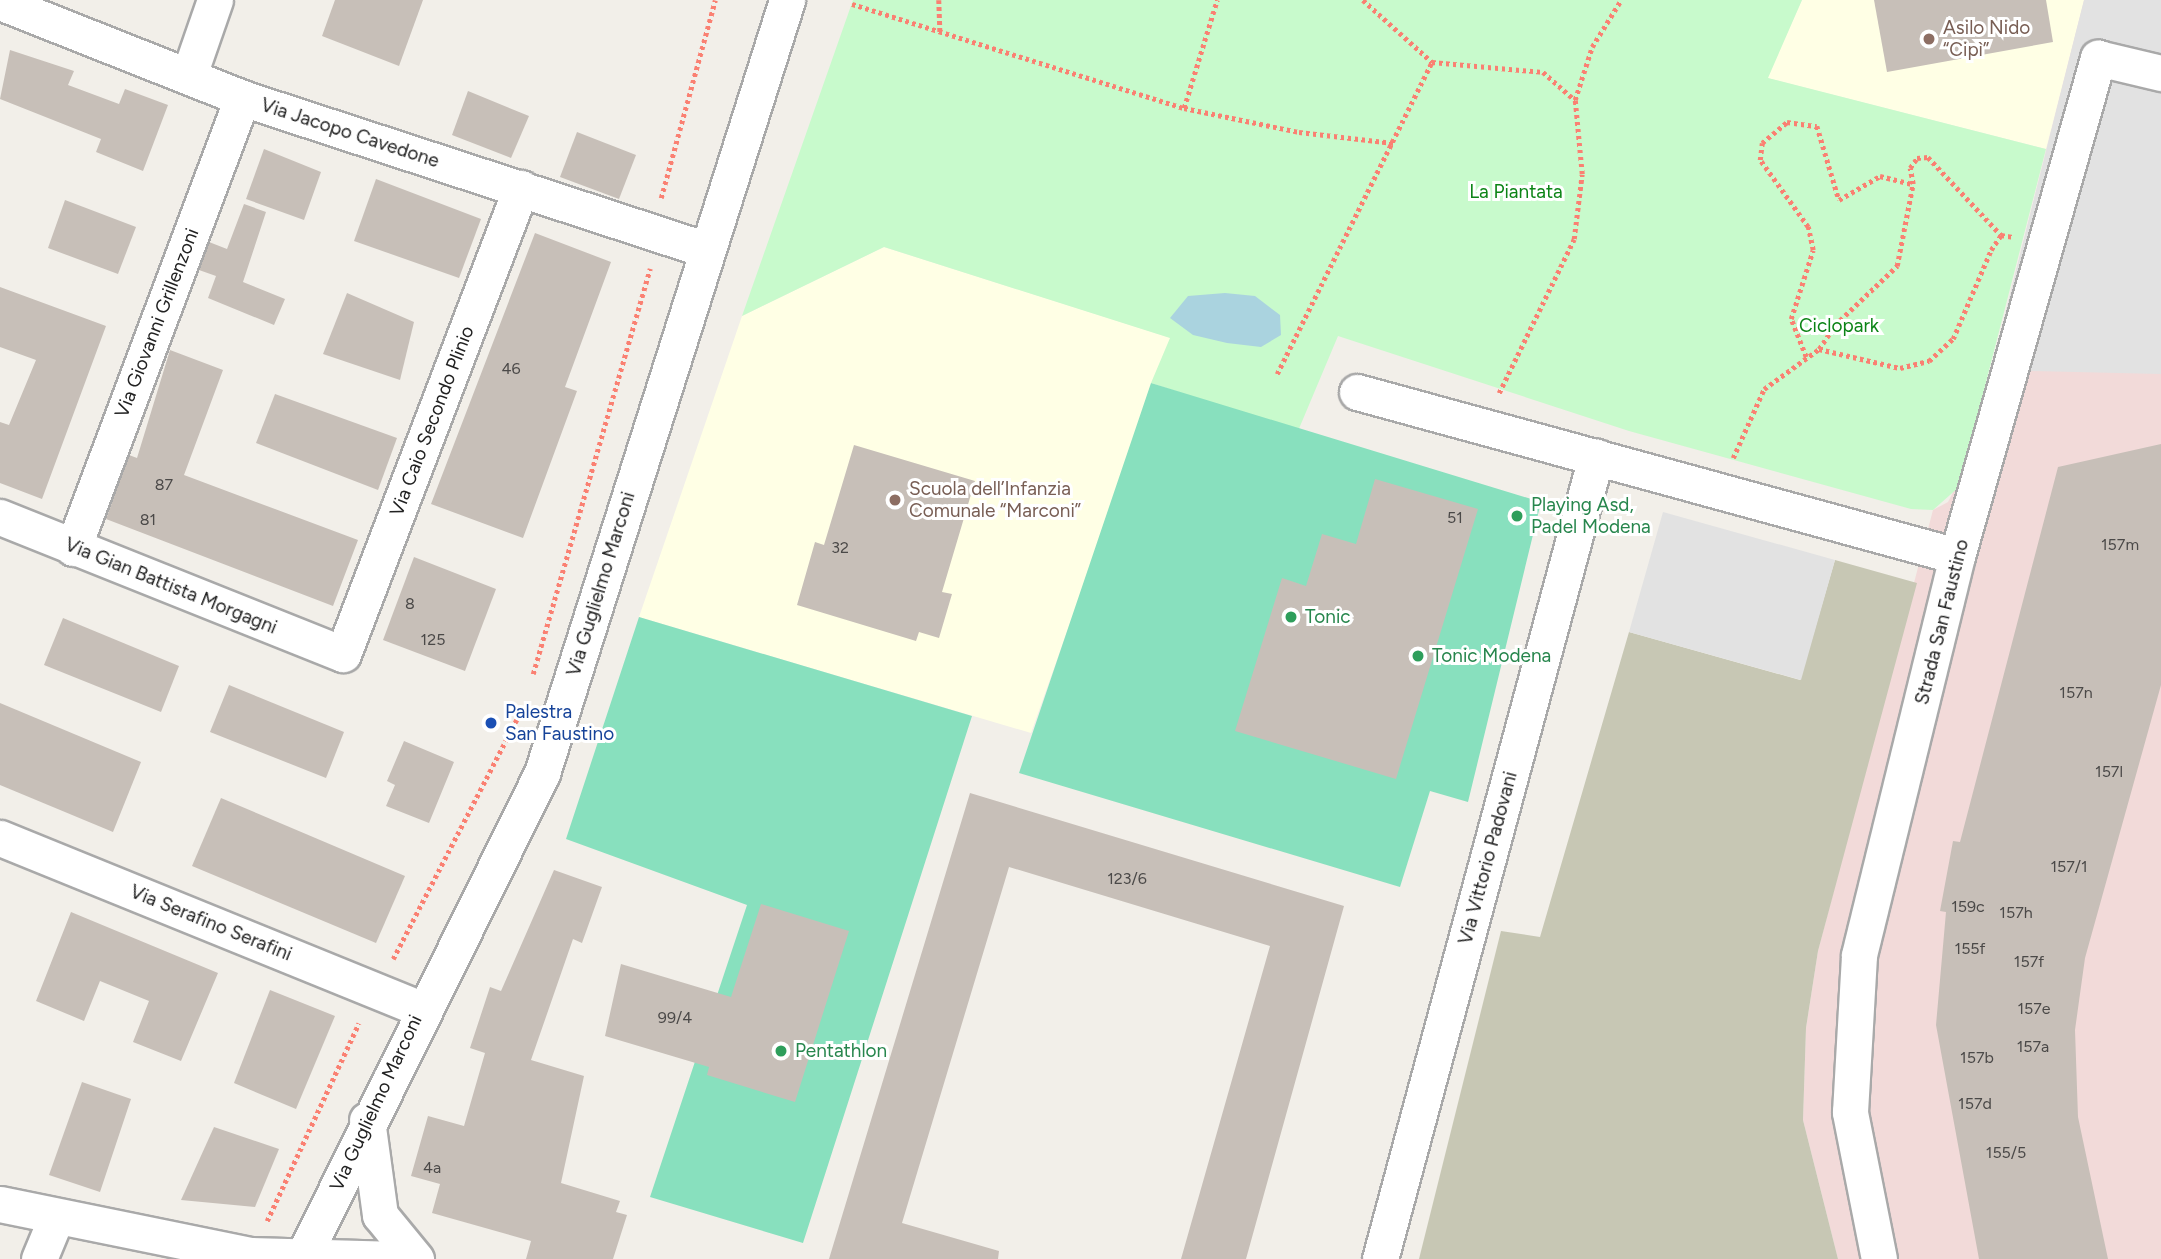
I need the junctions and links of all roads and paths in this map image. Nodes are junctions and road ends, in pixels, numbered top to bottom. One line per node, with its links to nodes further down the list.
1 (215, 0): 13 (street)
2 (715, 0): 21 (path)
3 (787, 0): 23 (street, Via Guglielmo Marconi)
4 (939, 0): 10 (path)
5 (1217, 0): 16 (path)
6 (1363, 0): 11 (path)
7 (1620, 0): 15 (path)
8 (0, 2): 13 (street, Via Jacopo Cavedone)
9 (852, 4): 10 (path)
10 (940, 34): 16 (path)
11 (1432, 62): 15 (path); 17 (path)
12 (2161, 73): 20 (street, Strada San Faustino)
13 (189, 75): 14 (street, Via Jacopo Cavedone)
14 (242, 98): 19 (street, Via Jacopo Cavedone); 32 (street, Via Giovanni Grillenzoni)
15 (1575, 100): 28 (path)
16 (1184, 108): 17 (path)
17 (1393, 143): 26 (path)
18 (1913, 184): 22 (path); 24 (path); 25 (path)
19 (521, 188): 21 (street, Via Jacopo Cavedone); 34 (street, Via Caio Secondo Plinio)
20 (2048, 232): 22 (path); 33 (street, Strada San Faustino)
21 (655, 233): 23 (street, Via Jacopo Cavedone); 35 (path)
22 (2001, 235): 24 (path)
23 (705, 249): 39 (street, Via Guglielmo Marconi)
24 (1819, 349): 25 (path)
25 (1806, 357): 30 (path)
26 (1277, 374)
27 (1357, 392): 28 (street)
28 (1488, 428): 29 (street)
29 (1596, 457): 30 (street); 48 (street, Via Vittorio Padovani)
30 (1719, 491): 33 (street)
31 (0, 517): 32 (street, Via Gian Battista Morgagni)
32 (73, 548): 34 (street, Via Gian Battista Morgagni)
33 (1957, 556): 49 (street, Strada San Faustino)
34 (343, 654)
35 (530, 684)
36 (526, 697): 38 (path)
37 (0, 838): 38 (street, Via Serafino Serafini)
38 (375, 989): 39 (street, Via Serafino Serafini); 43 (path)
39 (421, 1009): 40 (street, Via Guglielmo Marconi)
40 (367, 1119): 45 (street, Via Guglielmo Marconi); 47 (street)
41 (0, 1204): 42 (street)
42 (57, 1218): 43 (street); 44 (street)
43 (250, 1255): 45 (street)
44 (39, 1259)
45 (302, 1259): 46 (street)
46 (399, 1259)
47 (416, 1259)
48 (1380, 1259)
49 (1879, 1259)

